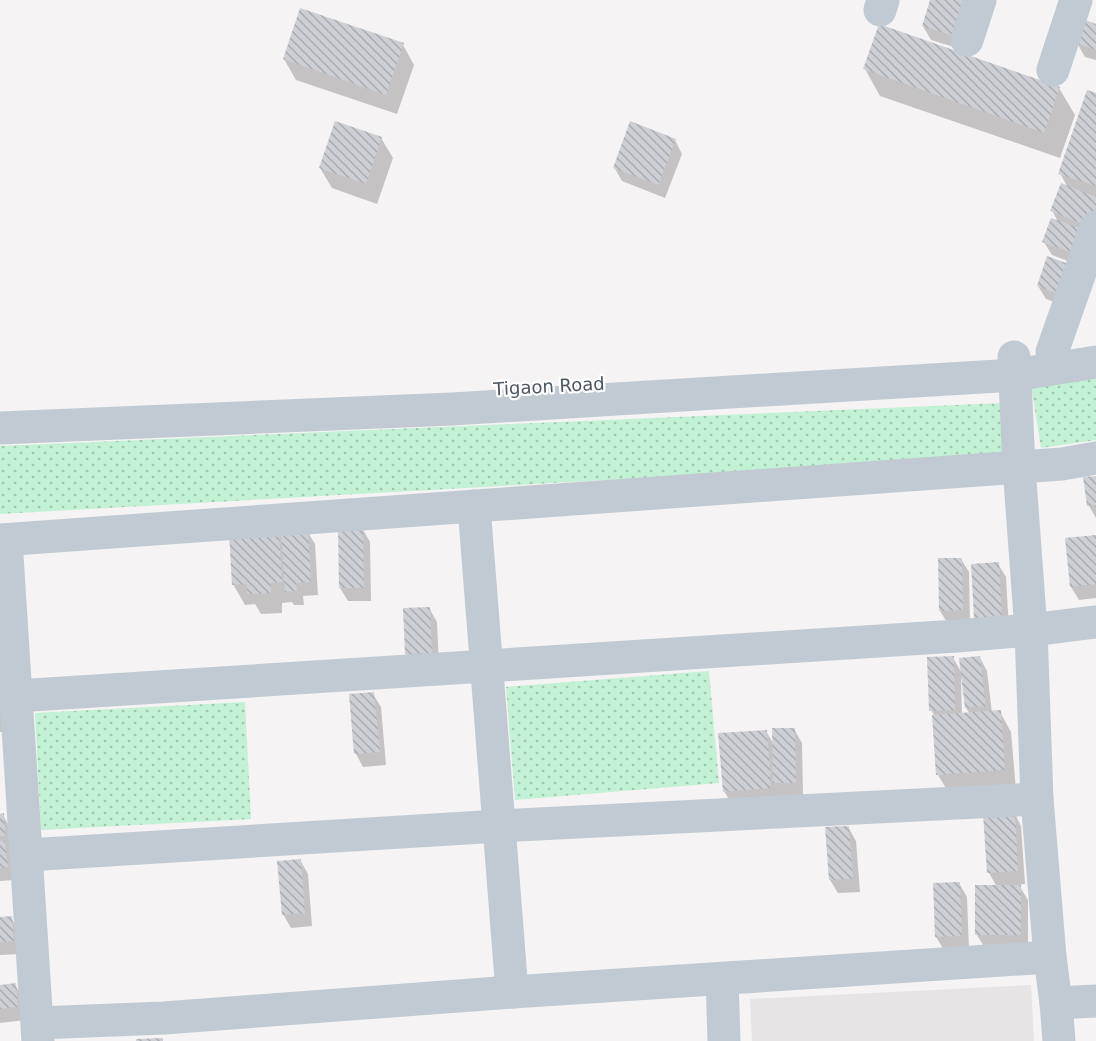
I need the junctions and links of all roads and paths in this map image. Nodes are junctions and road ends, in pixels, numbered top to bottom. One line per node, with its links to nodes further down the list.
1 (980, 0): 3 (street)
2 (1076, 0): 4 (street)
3 (967, 40)
4 (1053, 70)
5 (1096, 227): 7 (street)
6 (1096, 345): 7 (street, Tigaon Road)
7 (1052, 352): 9 (street, Tigaon Road)
8 (1096, 362): 9 (street)
9 (1015, 366): 10 (street, Tigaon Road); 11 (street); 13 (street)
10 (0, 410)
11 (0, 428)
12 (1096, 458): 13 (street)
13 (1019, 467): 14 (street); 17 (street)
14 (474, 506): 15 (street); 18 (street)
15 (3, 540): 19 (street)
16 (1096, 622): 17 (street)
17 (1031, 630): 18 (street); 20 (street)
18 (486, 666): 19 (street); 21 (street)
19 (16, 696): 22 (street)
20 (1037, 799): 21 (street); 23 (street)
21 (499, 826): 22 (street); 25 (street)
22 (27, 855): 29 (street)
23 (1050, 957): 24 (street); 27 (street)
24 (722, 979): 25 (street); 30 (street)
25 (512, 992): 28 (street)
26 (1096, 1001): 27 (street)
27 (1056, 1003): 31 (street)
28 (165, 1030): 29 (street)
29 (38, 1032)
30 (724, 1041)
31 (1059, 1041)

